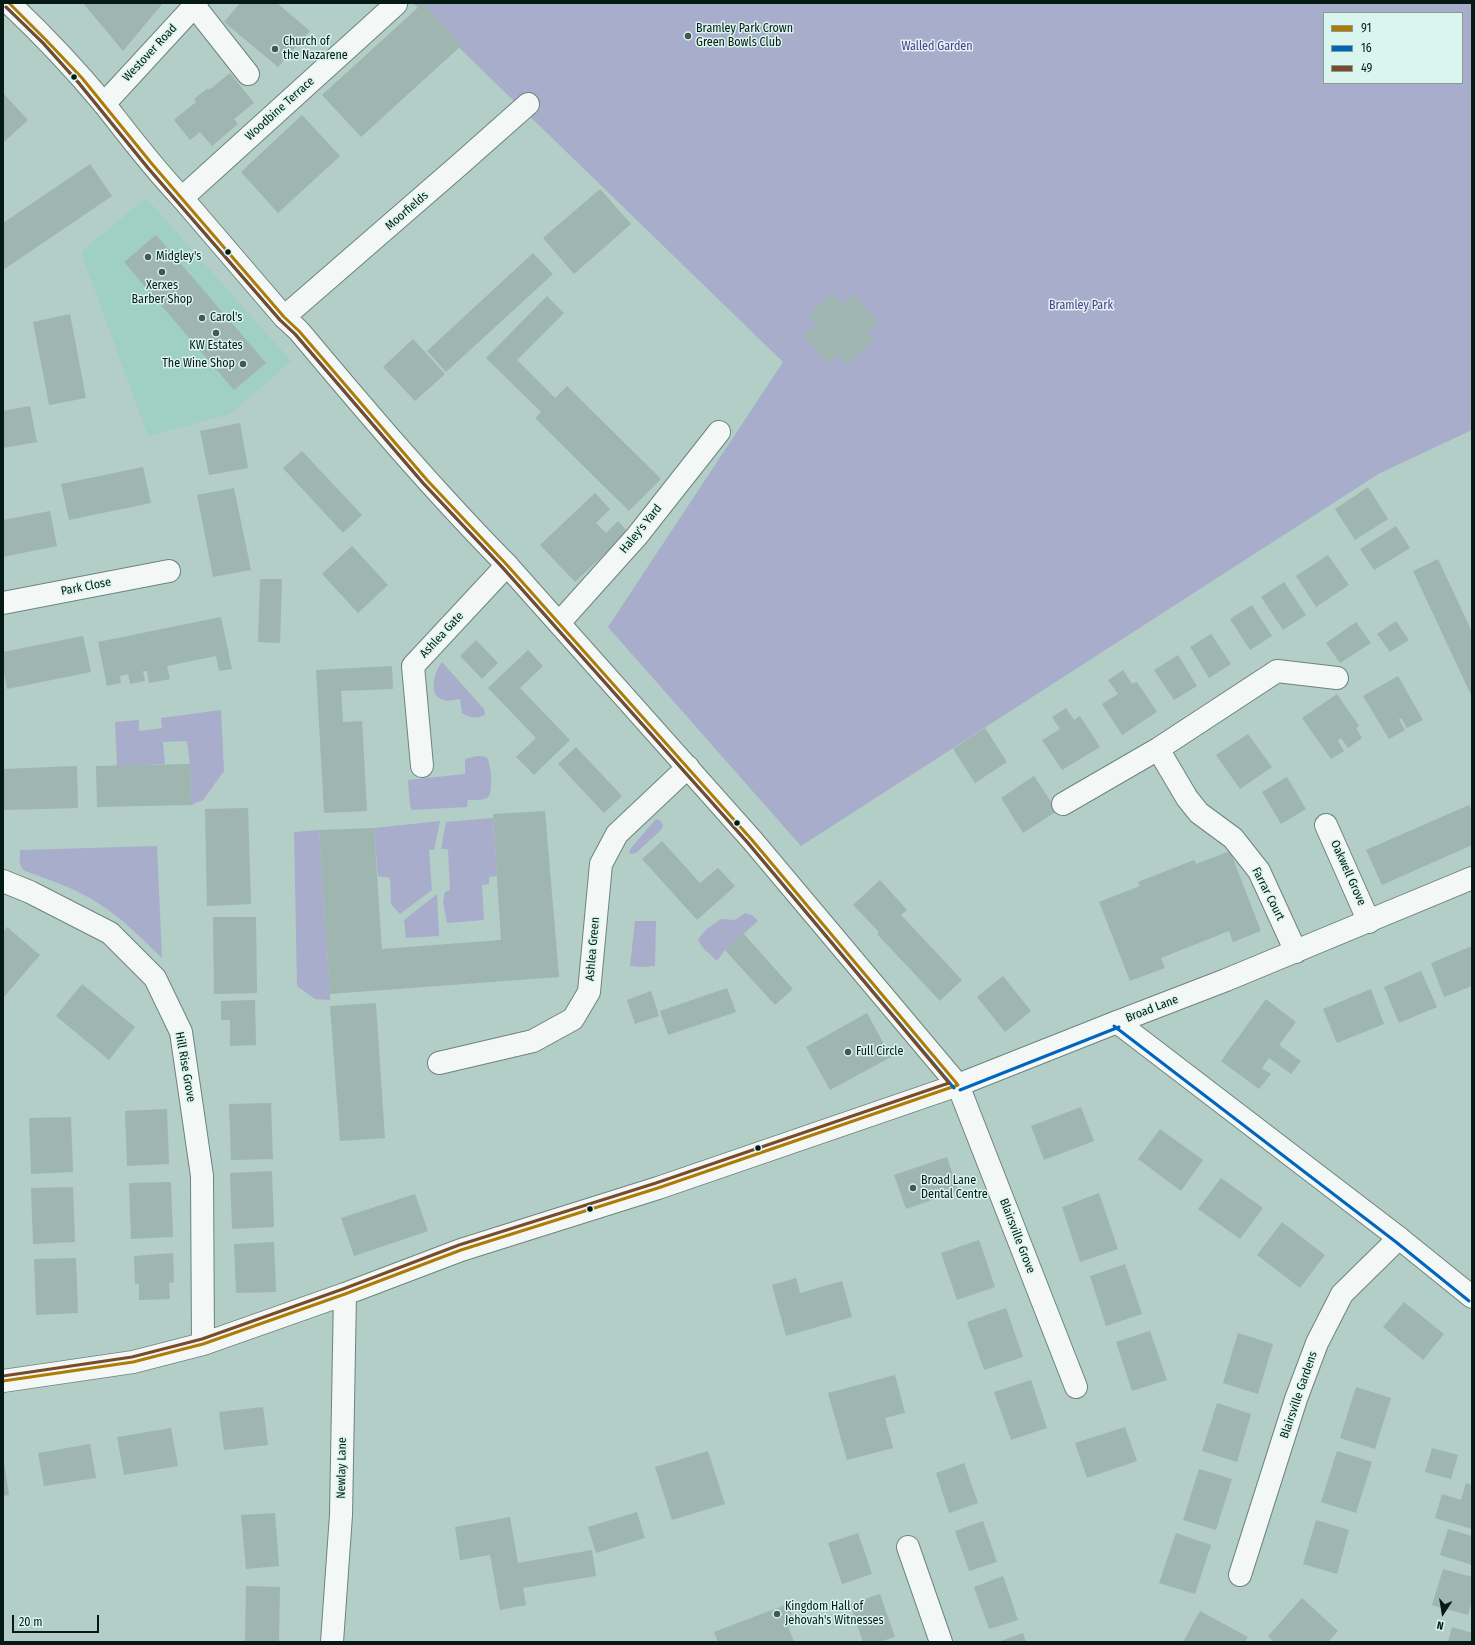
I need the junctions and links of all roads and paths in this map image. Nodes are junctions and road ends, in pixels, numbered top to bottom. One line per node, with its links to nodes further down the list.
1 (9, 3): 5 (street, Blairsville Grove)
2 (194, 4): 4 (street); 5 (street, Westover Road)
3 (396, 4): 7 (street, Woodbine Terrace)
4 (248, 74)
5 (104, 104): 7 (street, Blairsville Grove)
6 (528, 104): 8 (street, Moorfields)
7 (182, 198): 8 (street, Blairsville Grove)
8 (284, 317): 10 (street, Blairsville Grove)
9 (718, 432): 13 (street, Haley's Yard)
10 (507, 565): 13 (street, Blairsville Grove); 16 (street, Ashlea Gate)
11 (169, 571): 12 (street, Park Close)
12 (3, 603)
13 (559, 623): 17 (street, Blairsville Grove)
14 (1337, 678): 15 (street)
15 (1158, 749): 18 (street); 23 (street, Farrar Court)
16 (422, 766)
17 (688, 767): 25 (street, Ashlea Green); 26 (street, Blairsville Grove)
18 (1063, 804)
19 (1326, 825): 22 (street, Oakwell Grove)
20 (1472, 878): 22 (street, Broad Lane)
21 (3, 881): 30 (street, Hill Rise Grove)
22 (1369, 922): 23 (street, Broad Lane)
23 (1296, 952): 24 (street, Broad Lane)
24 (1117, 1022): 26 (street, Broad Lane); 27 (street)
25 (439, 1063)
26 (958, 1085): 28 (street, Broad Lane); 32 (street, Blairsville Grove)
27 (1399, 1238): 29 (street); 34 (street, Blairsville Gardens)
28 (345, 1294): 30 (street, Broad Lane); 35 (street, Newlay Lane)
29 (1472, 1297)
30 (202, 1344): 31 (street, Broad Lane)
31 (3, 1381)
32 (1076, 1387)
33 (908, 1547): 36 (street)
34 (1240, 1575)
35 (332, 1642)
36 (941, 1642)

